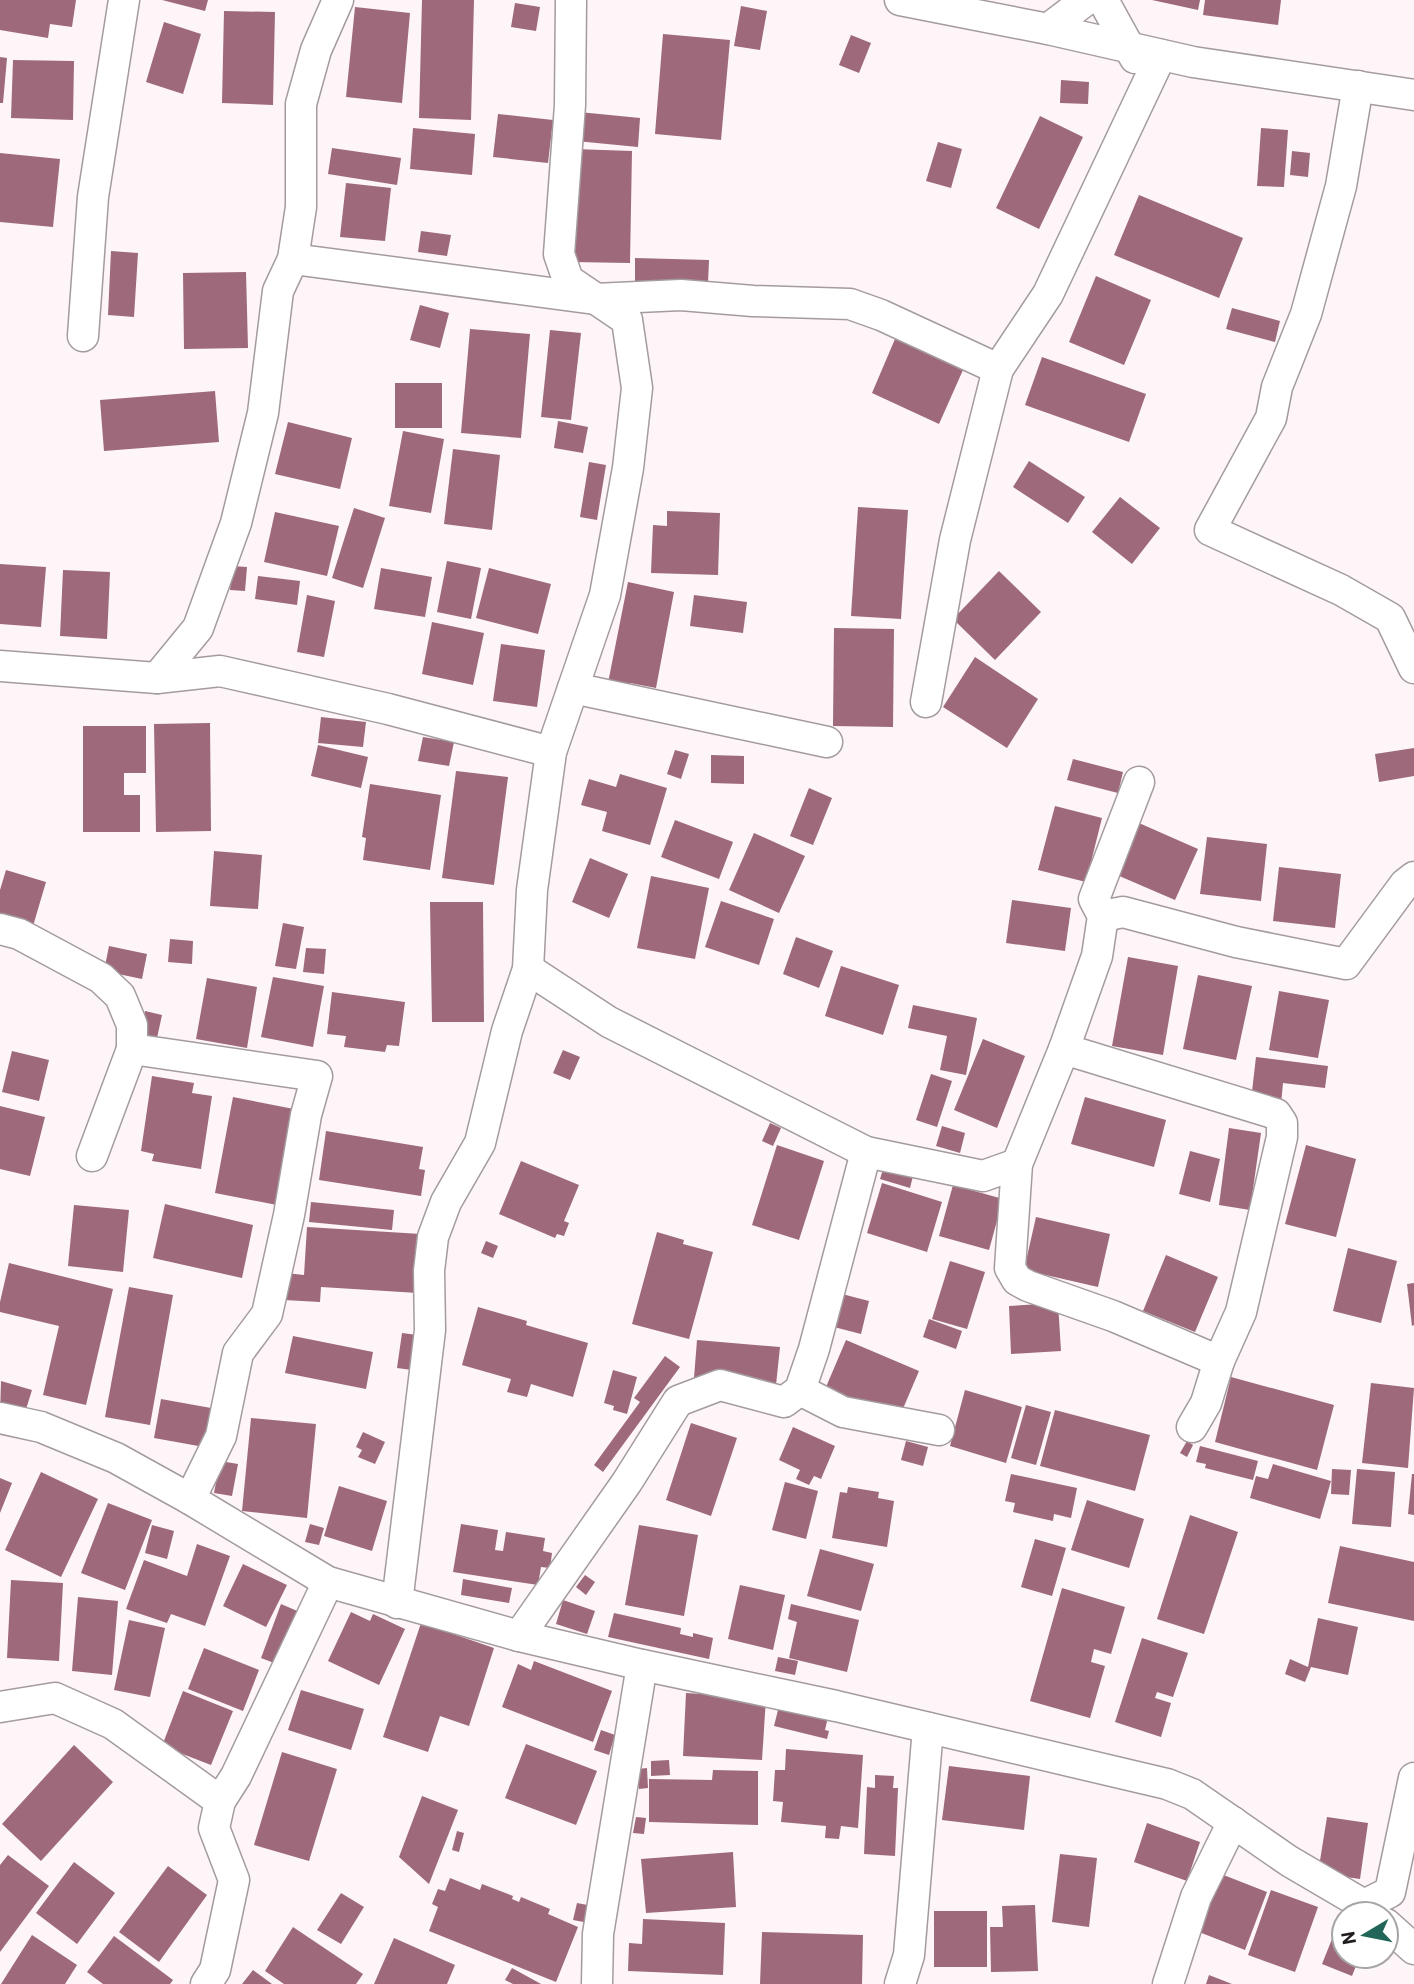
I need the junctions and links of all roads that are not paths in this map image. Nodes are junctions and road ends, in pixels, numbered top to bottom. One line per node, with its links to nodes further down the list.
1 (124, 0): 15 (street)
2 (338, 0): 13 (street)
3 (571, 0): 14 (street)
4 (900, 0): 7 (street)
5 (1086, 0): 7 (street)
6 (1104, 0): 8 (street)
7 (1048, 29): 8 (street)
8 (1131, 48): 9 (street); 11 (street)
9 (1161, 55): 10 (street); 11 (street)
10 (1358, 86): 12 (street); 19 (street)
11 (1146, 89): 16 (street)
12 (1414, 95)
13 (293, 259): 14 (street); 17 (street)
14 (595, 299): 16 (street); 22 (street)
15 (83, 336)
16 (998, 369): 23 (street)
17 (193, 635): 20 (street); 21 (street)
18 (0, 666): 21 (street)
19 (1414, 668)
20 (220, 671): 21 (street); 25 (street)
21 (157, 678)
22 (573, 688): 24 (street); 25 (street)
23 (926, 702)
24 (827, 742)
25 (551, 752): 30 (street)
26 (1139, 782): 28 (street)
27 (1414, 877): 28 (street)
28 (1103, 916): 32 (street)
29 (0, 929): 31 (street)
30 (528, 969): 33 (street); 43 (street)
31 (132, 1049): 34 (street); 41 (street)
32 (1064, 1049): 35 (street); 36 (street)
33 (866, 1152): 35 (street); 37 (street)
34 (92, 1156)
35 (1017, 1164): 36 (street)
36 (1219, 1361): 39 (street)
37 (800, 1390): 40 (street); 44 (street)
38 (0, 1418): 41 (street)
39 (1192, 1427)
40 (939, 1430)
41 (190, 1499): 42 (street)
42 (328, 1582): 43 (street); 49 (street)
43 (397, 1603): 44 (street)
44 (519, 1636): 45 (street)
45 (642, 1665): 47 (street); 56 (street)
46 (0, 1707): 49 (street)
47 (928, 1728): 50 (street); 57 (street)
48 (1414, 1778): 52 (street)
49 (220, 1801): 55 (street)
50 (1233, 1822): 51 (street); 58 (street)
51 (1371, 1900)
52 (1388, 1900)
53 (1400, 1928): 54 (street)
54 (1414, 1949)
55 (206, 1984)
56 (597, 1984)
57 (900, 1984)
58 (1168, 1984)

